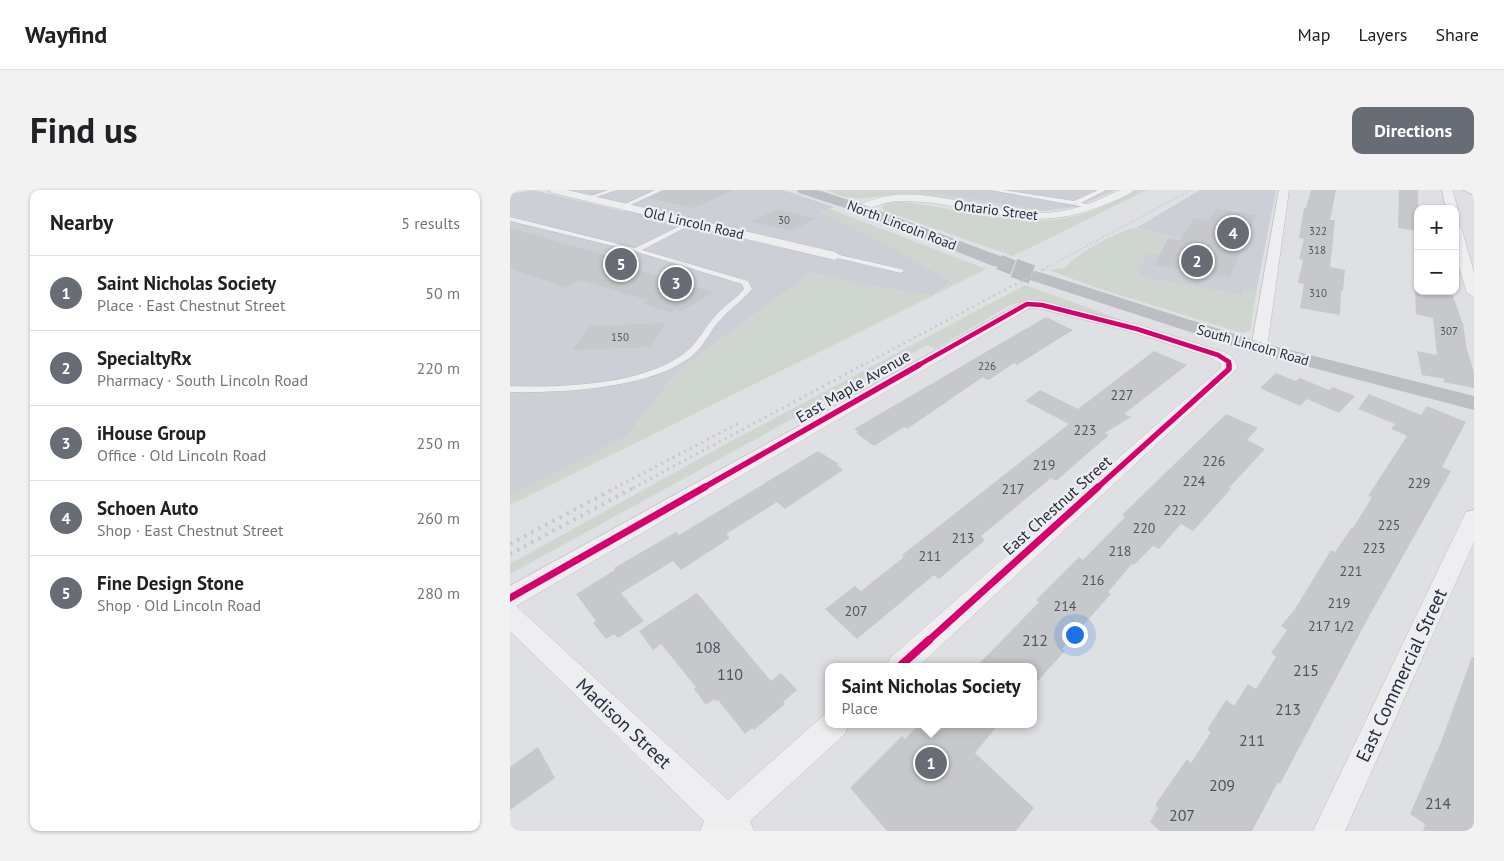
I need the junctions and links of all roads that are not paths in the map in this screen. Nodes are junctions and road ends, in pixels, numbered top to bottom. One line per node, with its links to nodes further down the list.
1 (553, 190): 12 (street, Old Lincoln Road)
2 (614, 190): 12 (lane)
3 (660, 190): 15 (lane)
4 (808, 190): 17 (street, North Lincoln Road)
5 (993, 190): 13 (lane)
6 (1103, 190): 13 (lane)
7 (1129, 190): 16 (street, Ontario Street)
8 (1284, 190): 27 (street)
9 (1447, 190): 14 (street)
10 (1468, 190): 11 (street)
11 (1474, 192)
12 (588, 198): 15 (street, Old Lincoln Road)
13 (1075, 203): 16 (lane)
14 (1451, 205)
15 (624, 206): 19 (street, Old Lincoln Road)
16 (1091, 206): 17 (street, Ontario Street)
17 (859, 208): 23 (street, North Lincoln Road)
18 (510, 219): 21 (lane)
19 (692, 222): 21 (lane); 22 (street, Old Lincoln Road)
20 (1459, 246): 26 (street)
21 (636, 250): 29 (lane)
22 (835, 256): 24 (lane)
23 (999, 262)
24 (900, 271)
25 (1036, 276): 27 (street, South Lincoln Road)
26 (1474, 292)
27 (1259, 348): 30 (street, South Lincoln Road)
28 (1229, 362): 32 (street, East Maple Avenue); 34 (street, East Chestnut Street)
29 (510, 389)
30 (1474, 403)
31 (1474, 518): 37 (street, East Commercial Street)
32 (510, 598)
33 (510, 615): 36 (street, Madison Street)
34 (903, 663)
35 (831, 728): 36 (street)
36 (728, 828)
37 (1329, 831)

